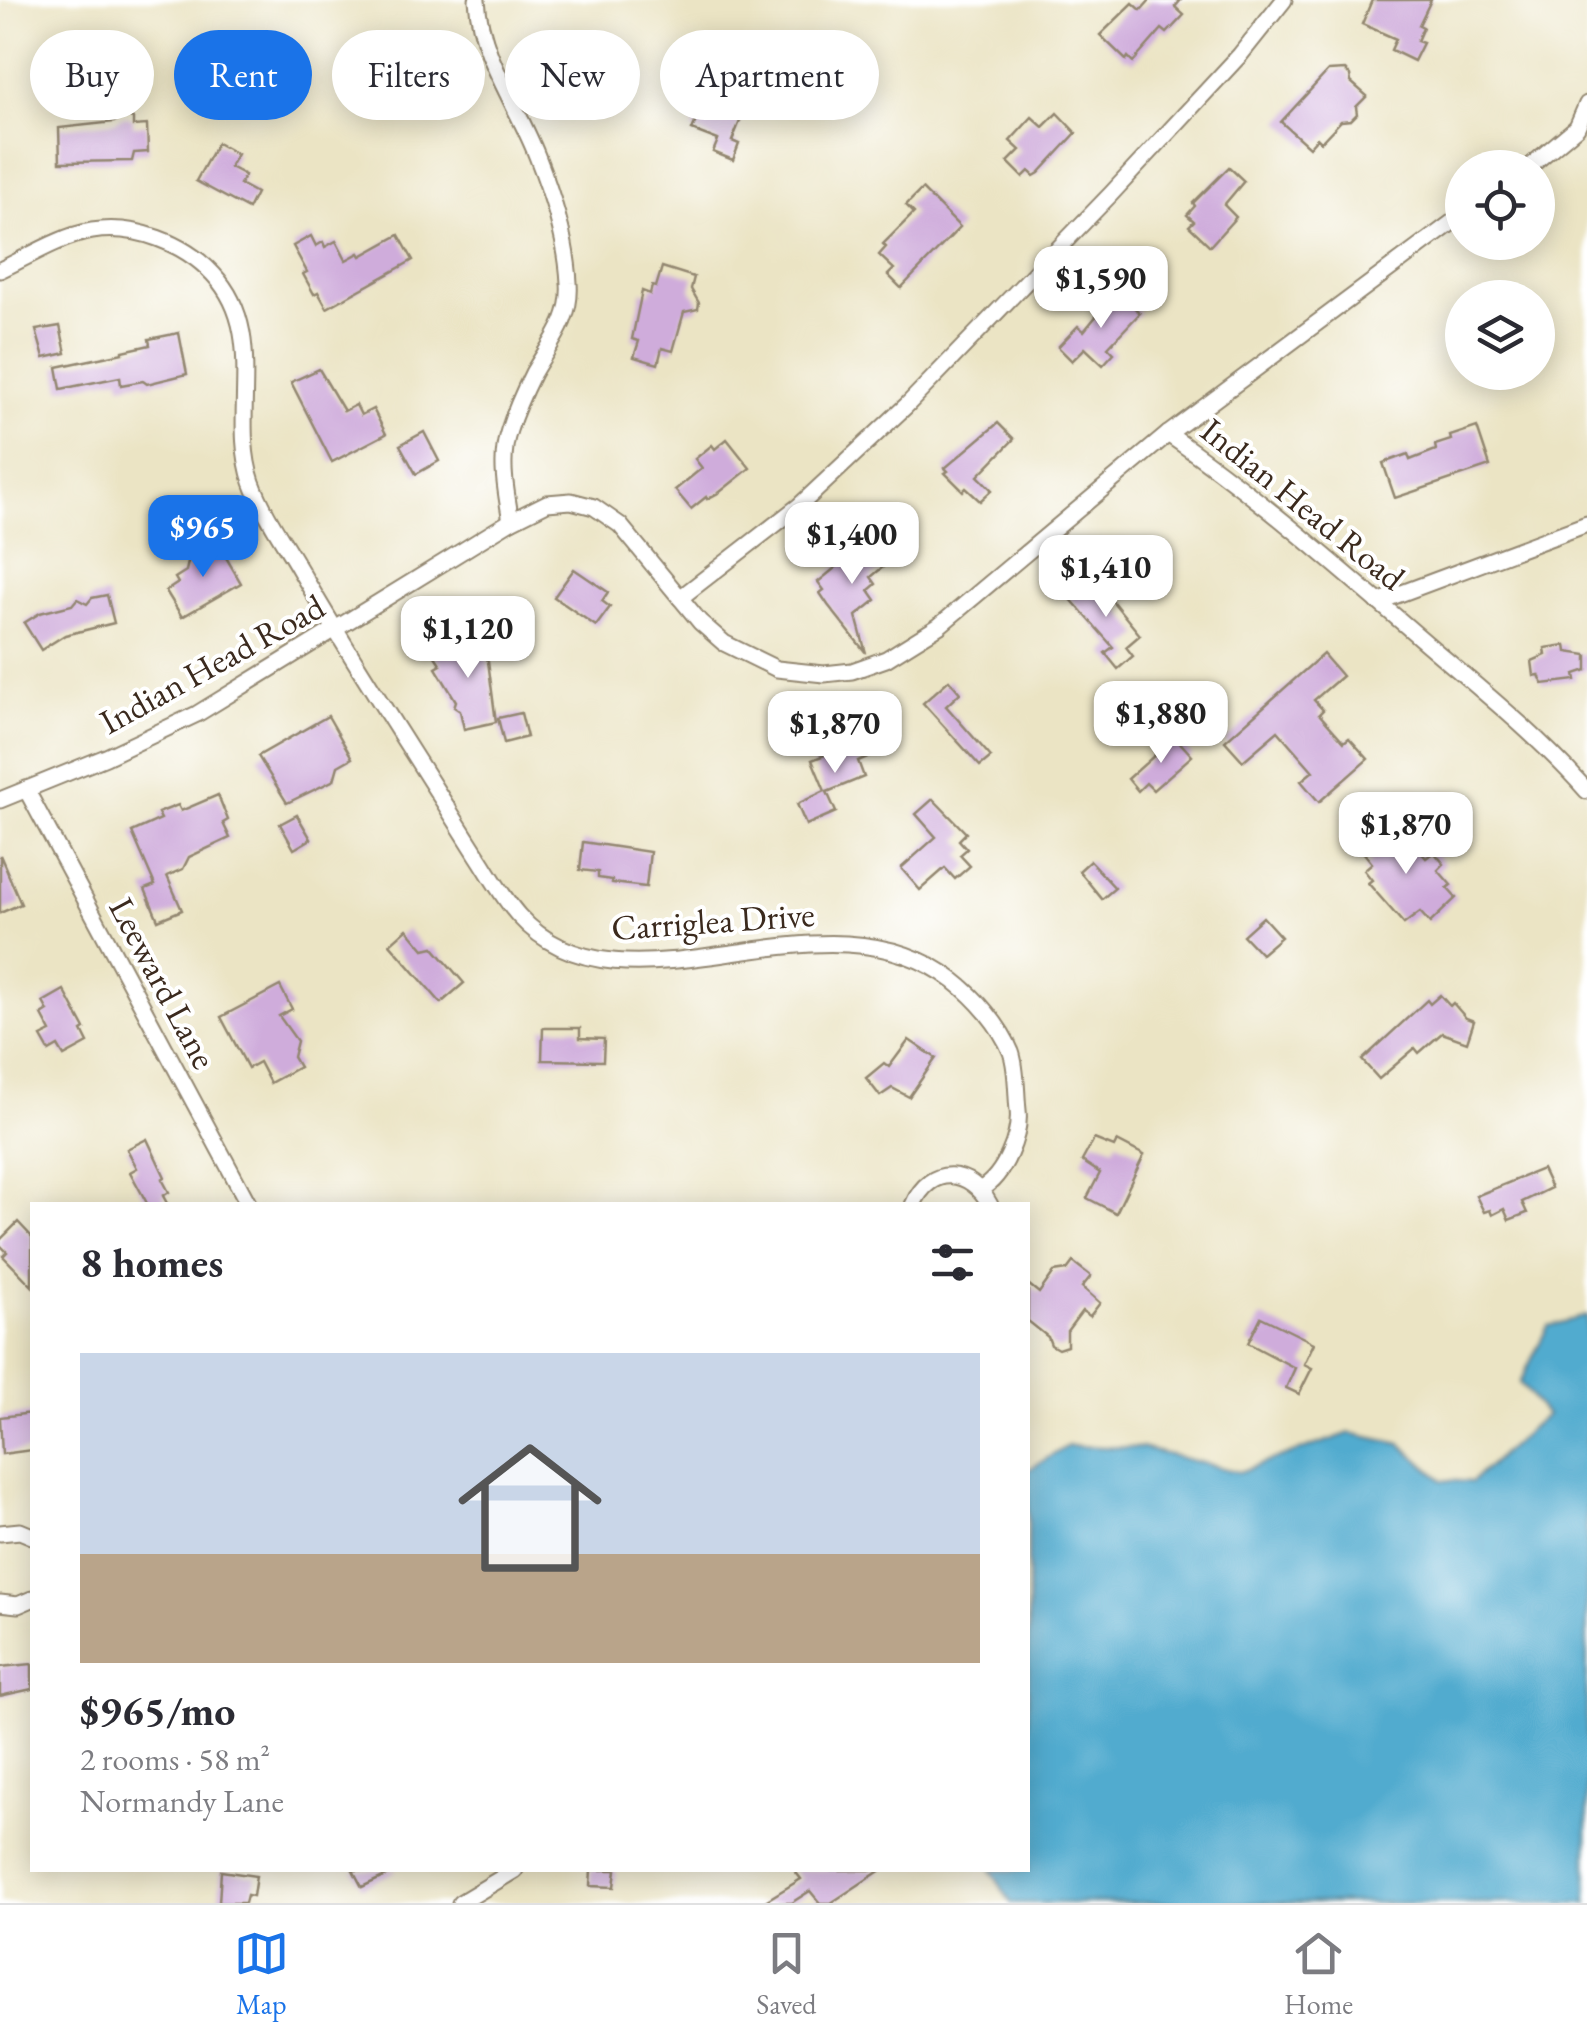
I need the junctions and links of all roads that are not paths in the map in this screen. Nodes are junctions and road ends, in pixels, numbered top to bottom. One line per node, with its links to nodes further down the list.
1 (476, 0): 8 (street)
2 (1284, 0): 10 (street)
3 (1587, 104): 4 (street)
4 (1550, 150)
5 (1445, 228): 7 (street)
6 (0, 270): 12 (street, Carriglea Drive)
7 (1168, 434): 10 (street, Indian Head Road); 11 (street, Indian Head Road)
8 (510, 521): 10 (street, Indian Head Road); 12 (street, Indian Head Road)
9 (1587, 524): 11 (street)
10 (680, 598)
11 (1378, 602): 14 (street, Indian Head Road)
12 (335, 630): 13 (street, Indian Head Road); 16 (street, Carriglea Drive)
13 (26, 789): 15 (street, Indian Head Road); 17 (street, Leeward Lane)
14 (1587, 791)
15 (0, 800)
16 (981, 1189): 18 (street); 19 (street)
17 (247, 1202)
18 (915, 1202)
19 (988, 1202)
20 (0, 1533): 21 (street)
21 (30, 1535)
22 (30, 1600): 23 (street)
23 (0, 1603)
24 (512, 1872): 25 (street)
25 (460, 1903)

